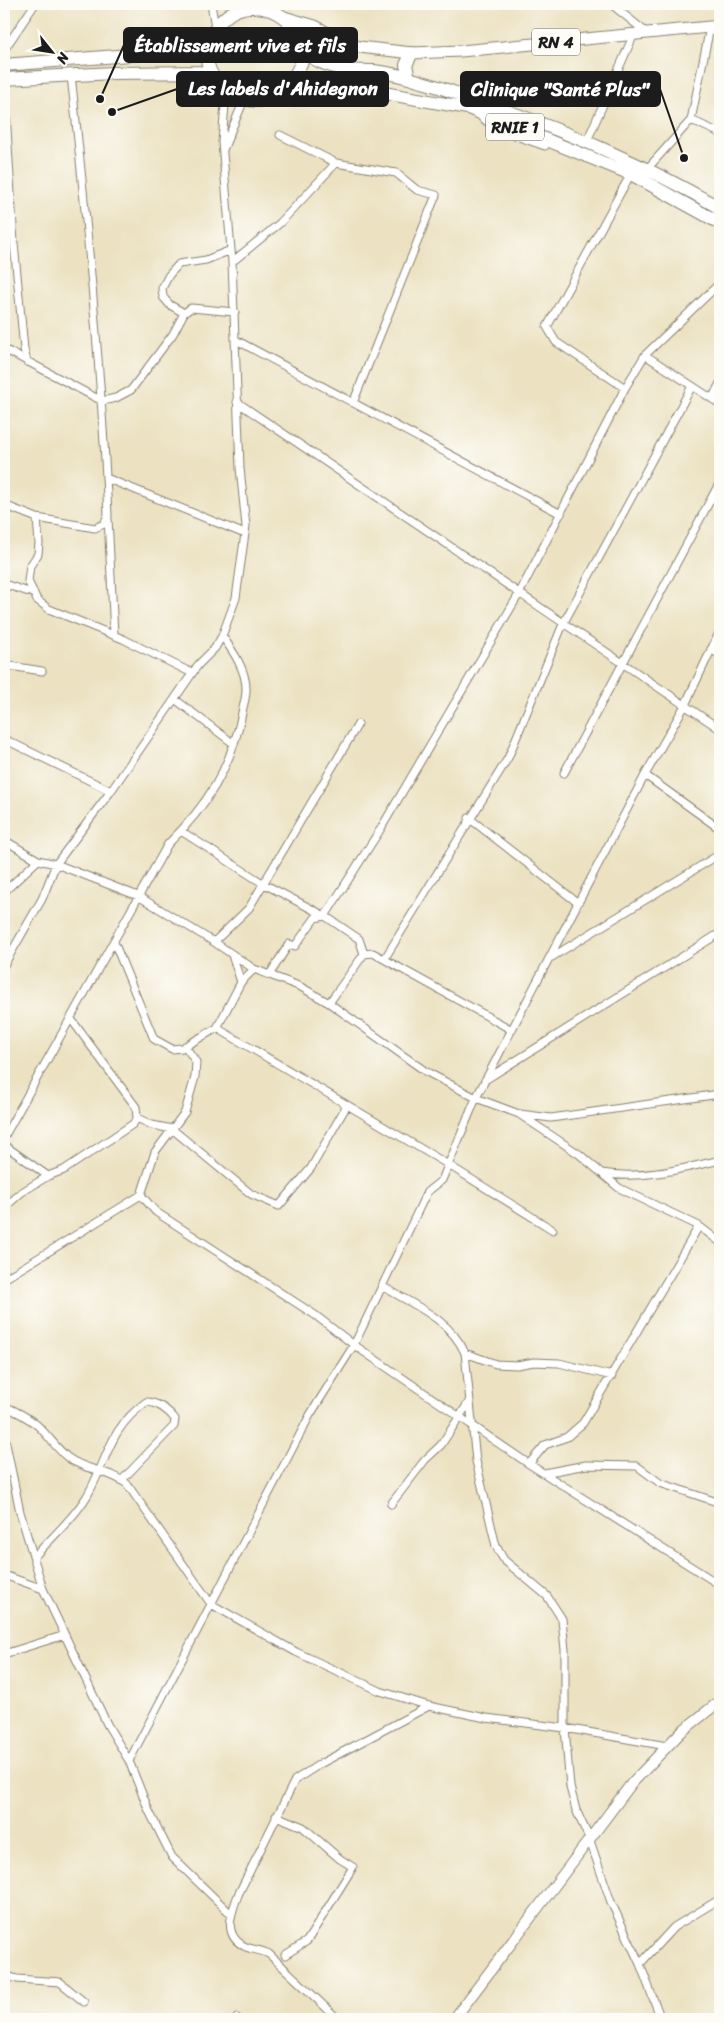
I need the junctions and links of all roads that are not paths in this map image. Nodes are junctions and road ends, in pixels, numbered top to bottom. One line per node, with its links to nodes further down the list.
1 (35, 4): 14 (street)
2 (211, 4): 9 (street)
3 (611, 4): 10 (street)
4 (250, 6): 5 (highway); 6 (highway)
5 (232, 7): 9 (highway)
6 (270, 7): 7 (highway)
7 (284, 17): 12 (main road, RN 4); 15 (highway)
8 (716, 24): 10 (main road, RN 4); 26 (street)
9 (215, 27): 13 (highway)
10 (647, 33): 11 (main road, RN 4)
11 (634, 34): 16 (main road, RN 4); 29 (street)
12 (338, 38): 15 (main road, RN 4); 16 (main road, RN 4)
13 (208, 46): 17 (highway); 18 (highway)
14 (4, 50)
15 (305, 50): 20 (highway); 21 (highway, RNIE 1)
16 (412, 52): 21 (highway)
17 (4, 65)
18 (210, 72): 19 (highway); 23 (highway)
19 (71, 75): 22 (highway); 50 (street)
20 (294, 77): 24 (highway); 25 (highway, RNIE 1)
21 (409, 78): 29 (highway, RNIE 1)
22 (4, 79): 45 (street)
23 (226, 92): 24 (highway); 30 (street)
24 (244, 100): 30 (street)
25 (468, 108): 33 (street); 35 (highway, RNIE 1)
26 (692, 120): 27 (street); 32 (street)
27 (720, 133)
28 (280, 135): 31 (street)
29 (587, 141): 32 (highway, RNIE 1)
30 (223, 150): 37 (street)
31 (336, 163): 38 (street); 52 (street)
32 (648, 168): 34 (highway, RNIE 1)
33 (628, 179): 36 (street); 48 (street)
34 (720, 208)
35 (720, 223)
36 (720, 229)
37 (231, 250): 38 (street); 41 (street)
38 (232, 262): 40 (street)
39 (720, 283): 44 (street)
40 (235, 312): 41 (street); 42 (street)
41 (184, 313): 50 (street)
42 (236, 340): 51 (street); 52 (street)
43 (4, 349): 45 (street)
44 (645, 355): 47 (street); 48 (street)
45 (27, 362): 50 (street)
46 (720, 383): 49 (street)
47 (692, 386): 49 (street); 64 (street)
48 (625, 388): 57 (street)
49 (712, 399): 53 (street)
50 (102, 401): 54 (street)
51 (237, 402): 60 (street); 63 (street)
52 (353, 403): 57 (street)
53 (720, 404)
54 (106, 478): 58 (street); 60 (street)
55 (720, 482): 70 (street)
56 (4, 505): 59 (street)
57 (561, 514): 63 (street)
58 (108, 515): 59 (street); 66 (street)
59 (37, 518): 62 (street)
60 (245, 534): 67 (street)
61 (4, 584): 62 (street)
62 (32, 593): 66 (street)
63 (519, 594): 64 (street); 94 (street)
64 (563, 624): 70 (street); 83 (street)
65 (720, 631): 68 (street)
66 (114, 635): 73 (street)
67 (222, 636): 73 (street); 79 (street)
68 (711, 650): 69 (street); 75 (street)
69 (720, 655)
70 (622, 664): 75 (street); 80 (street)
71 (4, 665): 72 (street)
72 (42, 671)
73 (192, 673): 74 (street)
74 (176, 700): 79 (street); 82 (street)
75 (684, 707): 77 (street); 81 (street)
76 (358, 724): 90 (street)
77 (720, 729)
78 (4, 739): 82 (street)
79 (234, 744): 85 (street)
80 (564, 772)
81 (645, 775): 84 (street); 93 (street)
82 (111, 791): 89 (street)
83 (470, 818): 93 (street); 101 (street)
84 (720, 829)
85 (181, 831): 90 (street); 92 (street)
86 (4, 840): 88 (street)
87 (720, 854): 100 (street)
88 (38, 860): 89 (street); 91 (street)
89 (56, 864): 92 (street); 102 (street)
90 (264, 884): 94 (street); 97 (street)
91 (4, 892)
92 (138, 896): 96 (street); 97 (street)
93 (578, 903): 100 (street)
94 (325, 916): 98 (street); 104 (street)
95 (720, 933): 111 (street)
96 (114, 942): 107 (street); 110 (street)
97 (214, 942): 99 (street)
98 (364, 954): 101 (street); 106 (street)
99 (232, 955): 103 (street); 105 (street)
100 (551, 957): 109 (street)
101 (386, 958): 109 (street)
102 (4, 965)
103 (254, 969): 104 (street); 105 (street)
104 (270, 974): 106 (street)
105 (241, 982): 108 (street)
106 (330, 1003): 113 (street)
107 (70, 1019): 116 (street); 118 (street)
108 (217, 1028): 110 (street); 114 (street)
109 (512, 1030): 111 (street)
110 (185, 1046): 117 (street)
111 (485, 1081): 113 (street)
112 (720, 1094): 115 (street)
113 (476, 1098): 115 (street); 121 (street)
114 (347, 1105): 117 (street); 121 (street)
115 (519, 1114): 122 (street)
116 (137, 1118): 117 (street); 123 (street)
117 (172, 1129): 124 (street)
118 (4, 1137)
119 (4, 1145): 123 (street)
120 (720, 1160): 122 (street)
121 (447, 1164): 127 (street); 130 (street)
122 (601, 1173): 126 (street)
123 (48, 1176): 125 (street)
124 (141, 1195): 129 (street); 131 (street)
125 (4, 1208)
126 (699, 1226): 128 (street); 133 (street)
127 (553, 1230)
128 (720, 1242)
129 (4, 1279)
130 (382, 1286): 131 (street); 132 (street)
131 (354, 1345): 136 (street); 149 (street)
132 (465, 1353): 133 (street); 134 (street)
133 (612, 1376): 139 (street)
134 (469, 1402): 136 (street); 137 (street)
135 (4, 1406): 140 (street)
136 (461, 1416): 137 (street); 144 (street)
137 (474, 1426): 139 (street); 154 (street)
138 (4, 1434): 145 (street)
139 (529, 1464): 141 (street)
140 (98, 1471): 142 (street); 142 (street); 145 (street)
141 (544, 1473): 143 (street); 147 (street)
142 (122, 1480): 149 (street)
143 (720, 1503)
144 (391, 1504)
145 (34, 1557): 148 (street)
146 (4, 1575): 148 (street)
147 (720, 1585)
148 (43, 1589): 150 (street)
149 (211, 1604): 153 (street); 156 (street)
150 (65, 1635): 151 (street); 156 (street)
151 (4, 1654)
152 (720, 1701): 155 (main road)
153 (429, 1706): 154 (street); 157 (street)
154 (565, 1728): 155 (street); 158 (street)
155 (667, 1746): 158 (main road)
156 (129, 1761): 160 (street)
157 (276, 1816): 160 (street); 161 (street)
158 (589, 1838): 162 (street); 166 (main road)
159 (720, 1899): 162 (street)
160 (231, 1914): 165 (street)
161 (285, 1955)
162 (640, 1964): 167 (street)
163 (4, 1975): 164 (street)
164 (84, 2002)
165 (338, 2019)
166 (454, 2019)
167 (661, 2019)

